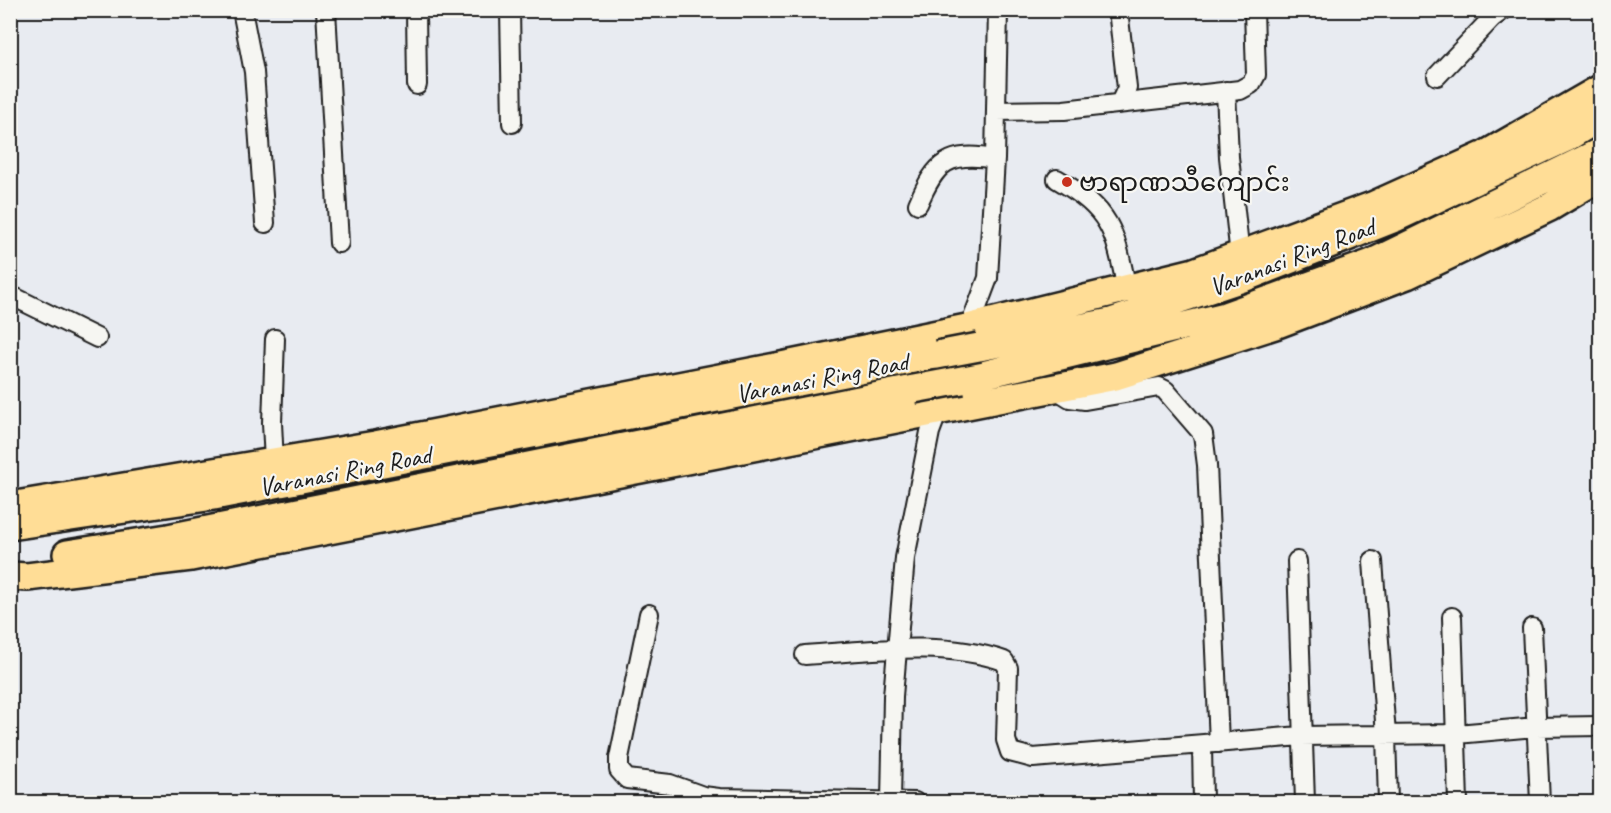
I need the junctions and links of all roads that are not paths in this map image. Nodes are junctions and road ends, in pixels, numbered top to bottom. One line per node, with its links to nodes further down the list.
1 (242, 10): 22 (street)
2 (326, 10): 23 (street)
3 (416, 10): 10 (street)
4 (510, 10): 16 (street)
5 (998, 10): 14 (street)
6 (1118, 10): 13 (street)
7 (1254, 10): 12 (street)
8 (1503, 10): 9 (street)
9 (1437, 76)
10 (417, 85)
11 (1600, 89): 24 (highway)
12 (1226, 91): 13 (street); 24 (street)
13 (1120, 103): 14 (street)
14 (997, 111): 18 (street)
15 (1600, 117): 28 (highway, Varanasi Ring Road)
16 (512, 123)
17 (1600, 152): 35 (highway, Varanasi Ring Road, bridge)
18 (995, 159): 21 (street); 28 (street)
19 (1600, 177): 30 (highway)
20 (1057, 179): 25 (street)
21 (918, 204)
22 (265, 223)
23 (339, 243)
24 (1240, 256): 25 (highway)
25 (1127, 290): 28 (highway)
26 (10, 295): 27 (street)
27 (97, 338)
28 (973, 338): 31 (street); 32 (highway); 34 (highway, Varanasi Ring Road, bridge)
29 (275, 339): 32 (street)
30 (1054, 388): 31 (highway); 49 (street)
31 (937, 411): 38 (highway); 42 (street)
32 (274, 462): 33 (highway)
33 (10, 506)
34 (10, 526)
35 (10, 560)
36 (1297, 561): 48 (street)
37 (1373, 561): 47 (street)
38 (10, 576)
39 (649, 614): 50 (street)
40 (1452, 617): 46 (street)
41 (1532, 628): 44 (street)
42 (896, 650): 43 (street); 49 (street); 51 (street)
43 (805, 655)
44 (1536, 726): 45 (street); 46 (street); 57 (street)
45 (1600, 726)
46 (1457, 734): 47 (street); 56 (street)
47 (1386, 735): 48 (street); 55 (street)
48 (1301, 736): 49 (street); 54 (street)
49 (1211, 744): 53 (street)
50 (719, 800): 51 (street)
51 (891, 802): 52 (street)
52 (915, 802)
53 (1203, 802)
54 (1305, 802)
55 (1388, 802)
56 (1458, 802)
57 (1540, 802)

